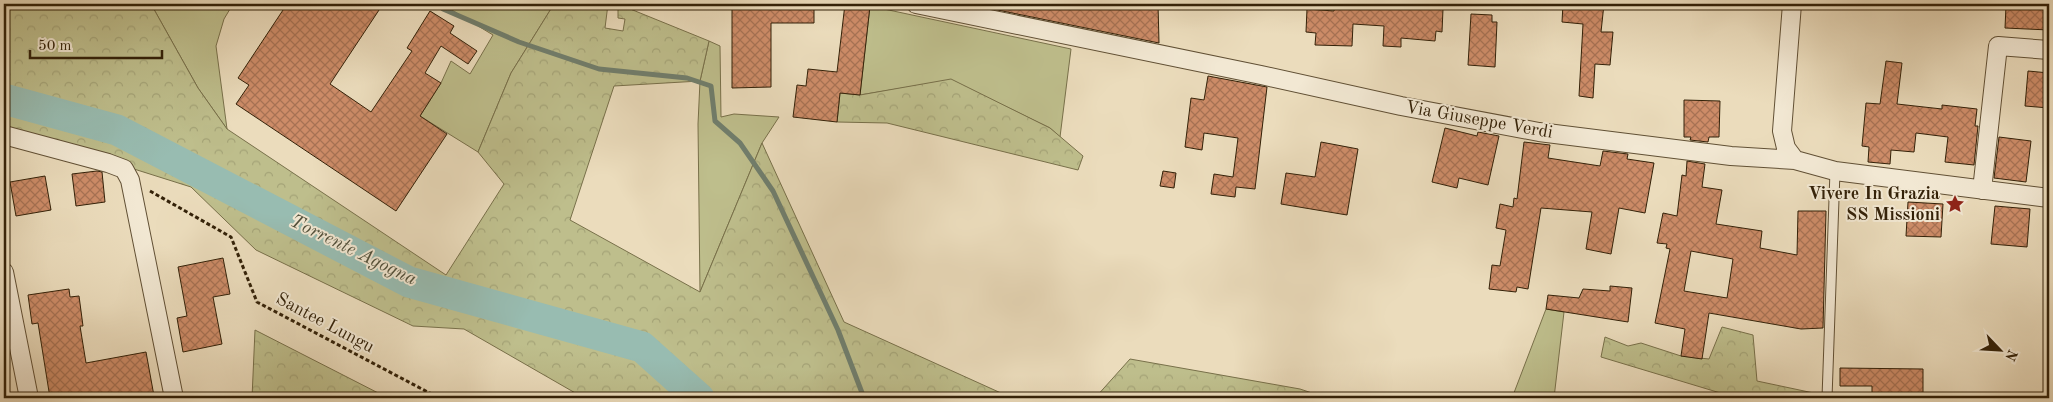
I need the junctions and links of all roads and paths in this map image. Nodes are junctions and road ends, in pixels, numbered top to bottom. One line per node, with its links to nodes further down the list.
1 (916, 4): 5 (street, Via Giuseppe Verdi)
2 (1792, 4): 5 (street)
3 (2049, 50): 8 (street)
4 (4, 135): 7 (street)
5 (1795, 160): 6 (street, Via Giuseppe Verdi)
6 (1835, 171): 8 (street, Via Giuseppe Verdi); 14 (lane)
7 (130, 180): 12 (street); 13 (path, Santee Lungu)
8 (1982, 190): 9 (street, Via Giuseppe Verdi)
9 (2049, 198)
10 (4, 272): 11 (street)
11 (28, 398)
12 (174, 398)
13 (439, 398)
14 (1827, 398)

